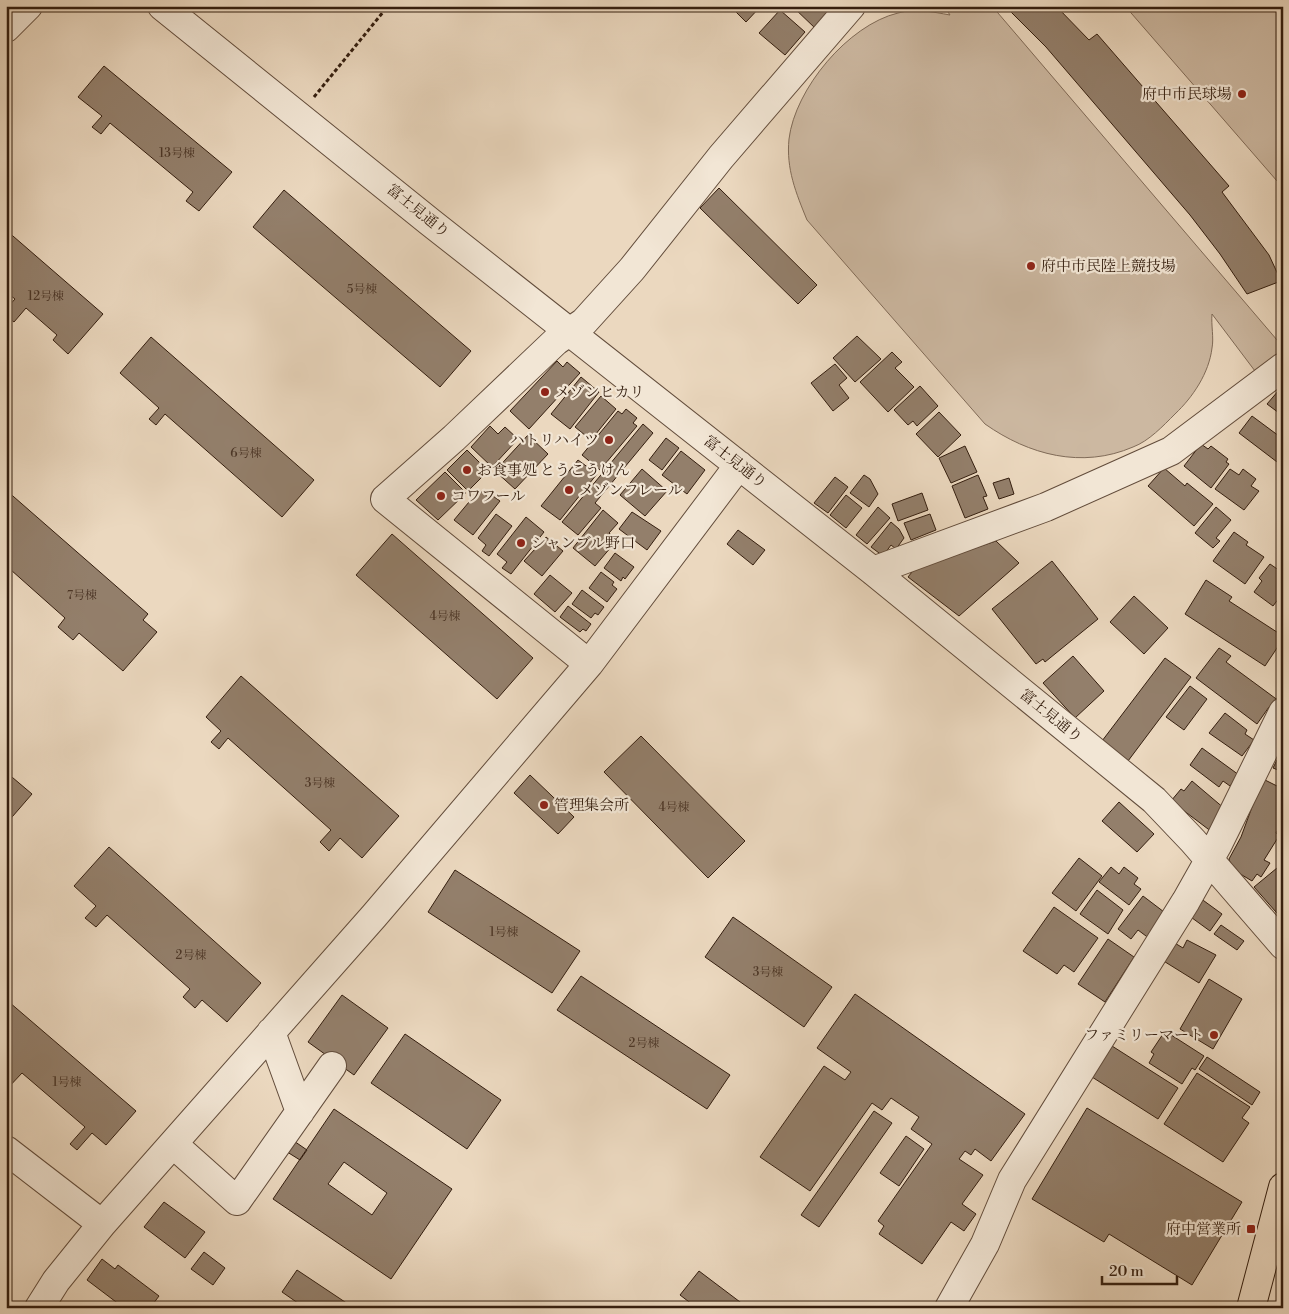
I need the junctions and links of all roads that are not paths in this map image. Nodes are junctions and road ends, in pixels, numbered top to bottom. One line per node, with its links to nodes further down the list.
1 (28, 6): 4 (street)
2 (162, 6): 5 (street, 富士見通り)
3 (850, 6): 5 (street)
4 (6, 28)
5 (571, 331): 7 (street, 富士見通り); 9 (street)
6 (1283, 367): 8 (street)
7 (739, 465): 8 (street, 富士見通り); 9 (street)
8 (873, 571): 11 (street, 富士見通り)
9 (589, 664): 13 (street)
10 (1283, 712): 11 (street)
11 (1209, 860): 12 (street, 富士見通り); 21 (street)
12 (1283, 945)
13 (271, 1032): 15 (street); 16 (street)
14 (332, 1066): 15 (street)
15 (300, 1112): 16 (street)
16 (173, 1144): 19 (street)
17 (6, 1150): 19 (street)
18 (1283, 1187): 22 (main road)
19 (102, 1224): 20 (street)
20 (39, 1308)
21 (949, 1308)
22 (1251, 1308)

